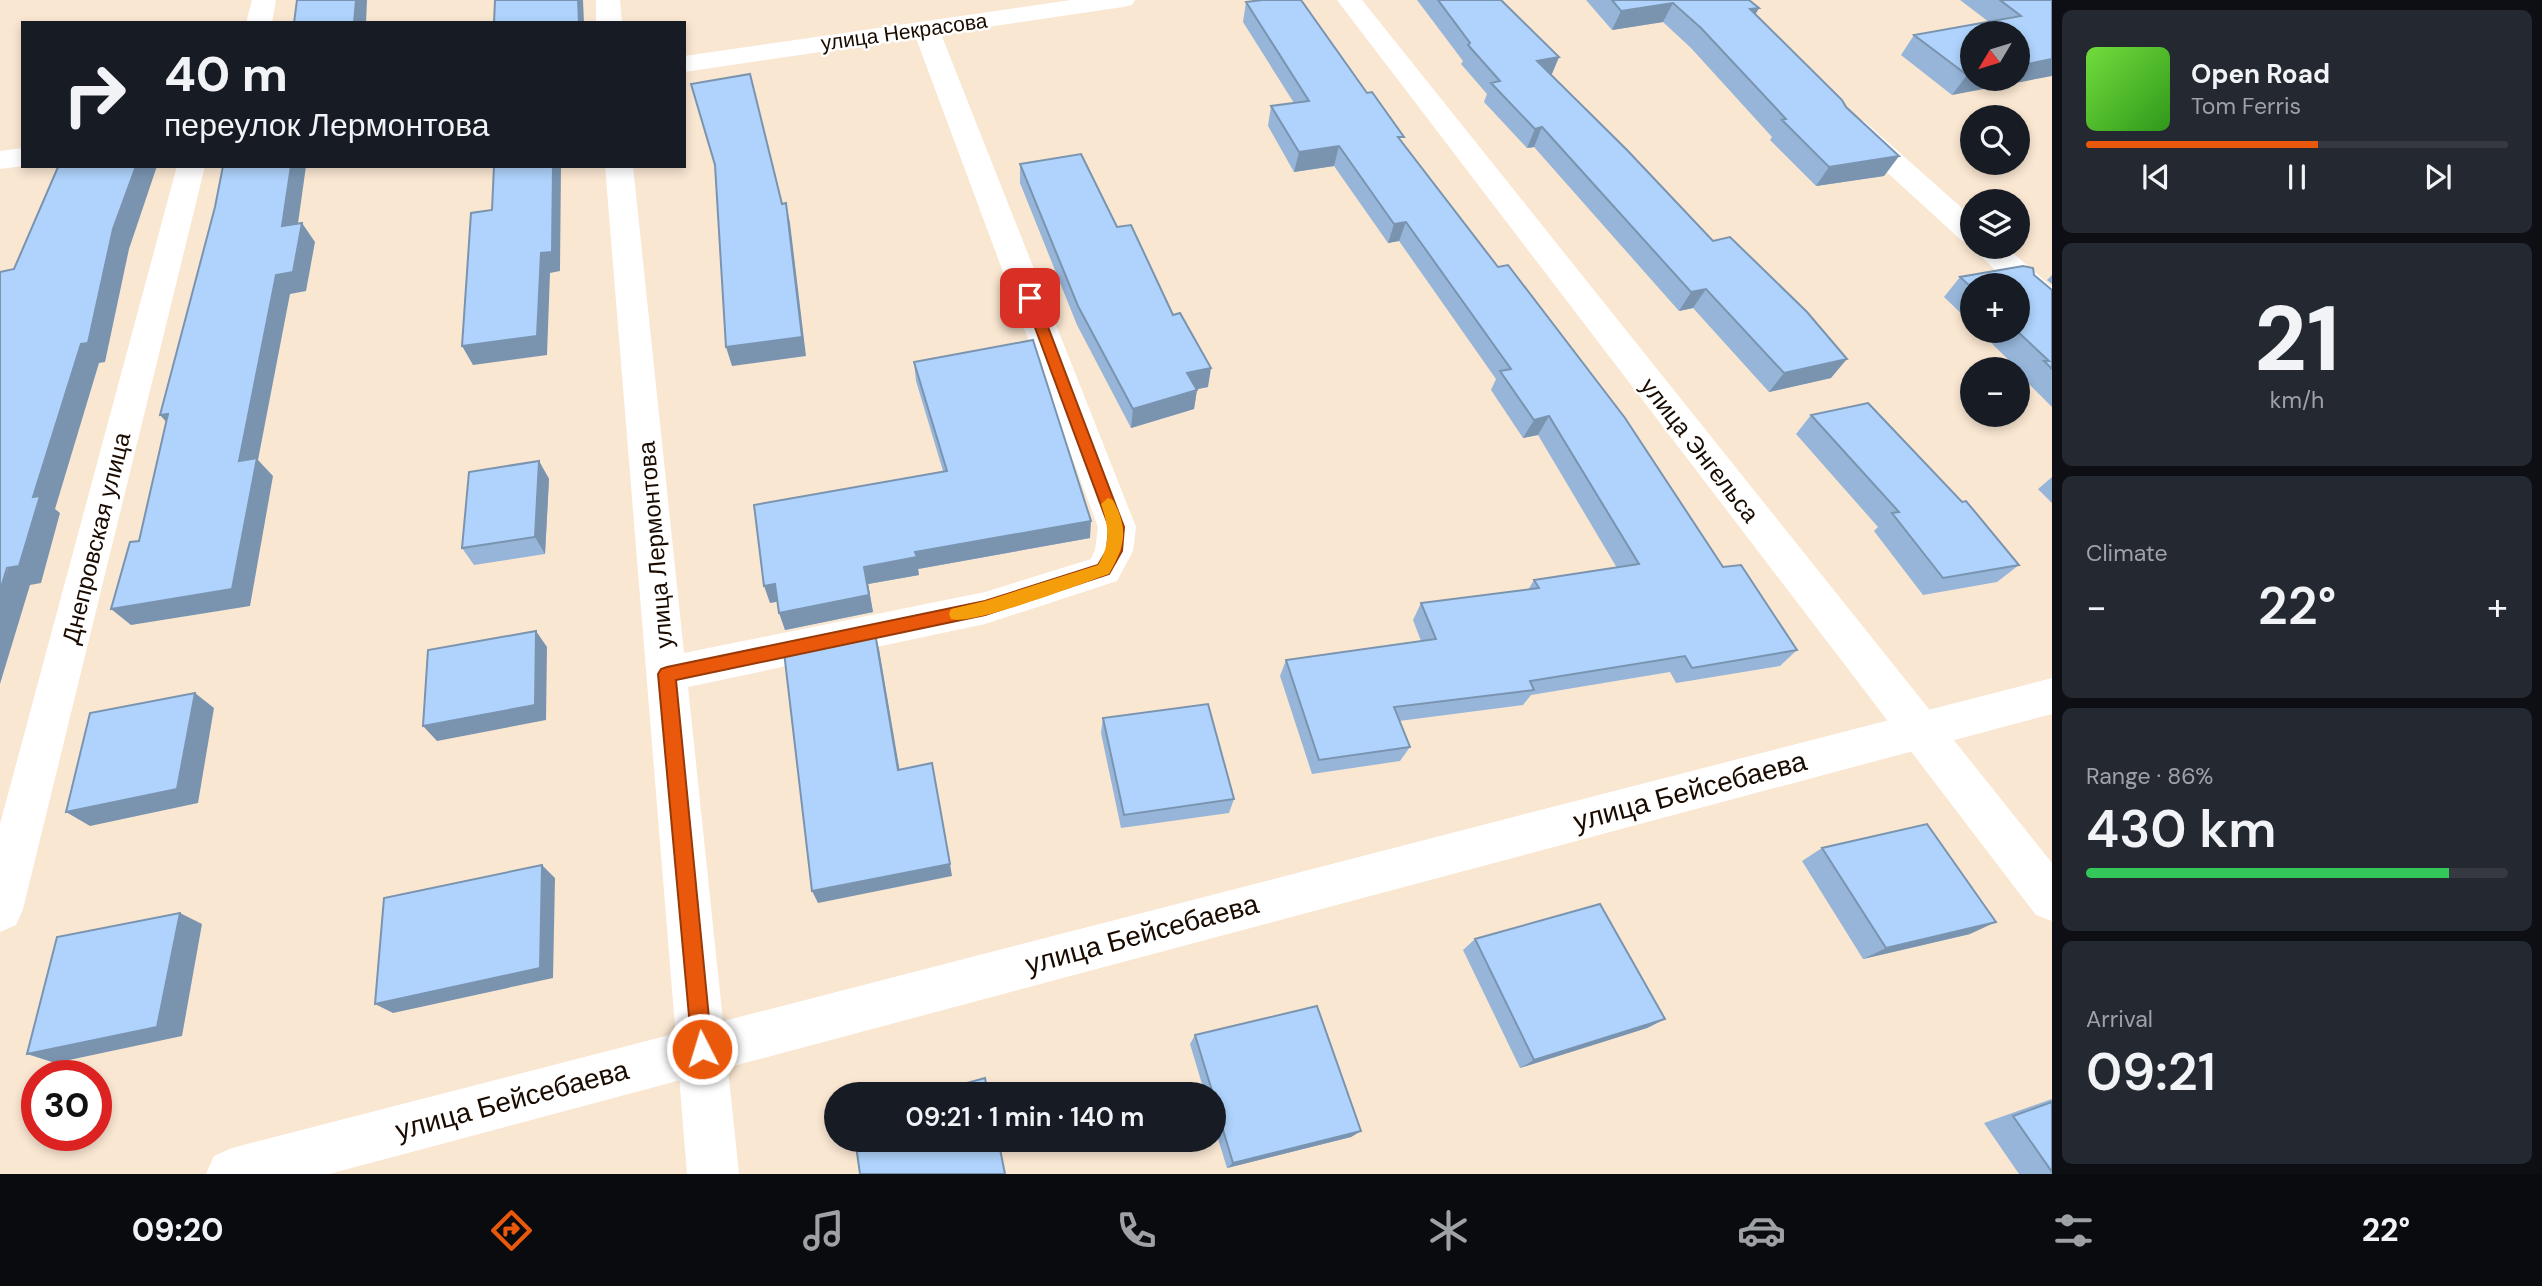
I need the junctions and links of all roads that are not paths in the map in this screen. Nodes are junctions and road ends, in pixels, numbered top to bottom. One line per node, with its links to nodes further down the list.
1 (264, 0): 5 (street)
2 (608, 0): 6 (street)
3 (1123, 0): 7 (street, улица Некрасова)
4 (1349, 0): 19 (street, улица Энгельса)
5 (259, 21)
6 (609, 21)
7 (926, 29): 8 (street, улица Некрасова); 17 (street)
8 (686, 64)
9 (1845, 119): 14 (street)
10 (21, 157): 11 (street)
11 (0, 160)
12 (190, 168): 21 (street, Днепровская улица)
13 (620, 168): 17 (street, улица Лермонтова)
14 (1960, 222)
15 (2000, 259): 16 (street)
16 (2052, 305)
17 (667, 674): 22 (street, улица Лермонтова)
18 (2052, 696): 19 (street, улица Бейсебаева)
19 (1920, 730): 20 (street, улица Энгельса); 22 (street, улица Бейсебаева)
20 (2052, 899)
21 (0, 909)
22 (702, 1049): 23 (street, улица Бейсебаева); 24 (street, улица Лермонтова)
23 (233, 1174)
24 (713, 1174)

